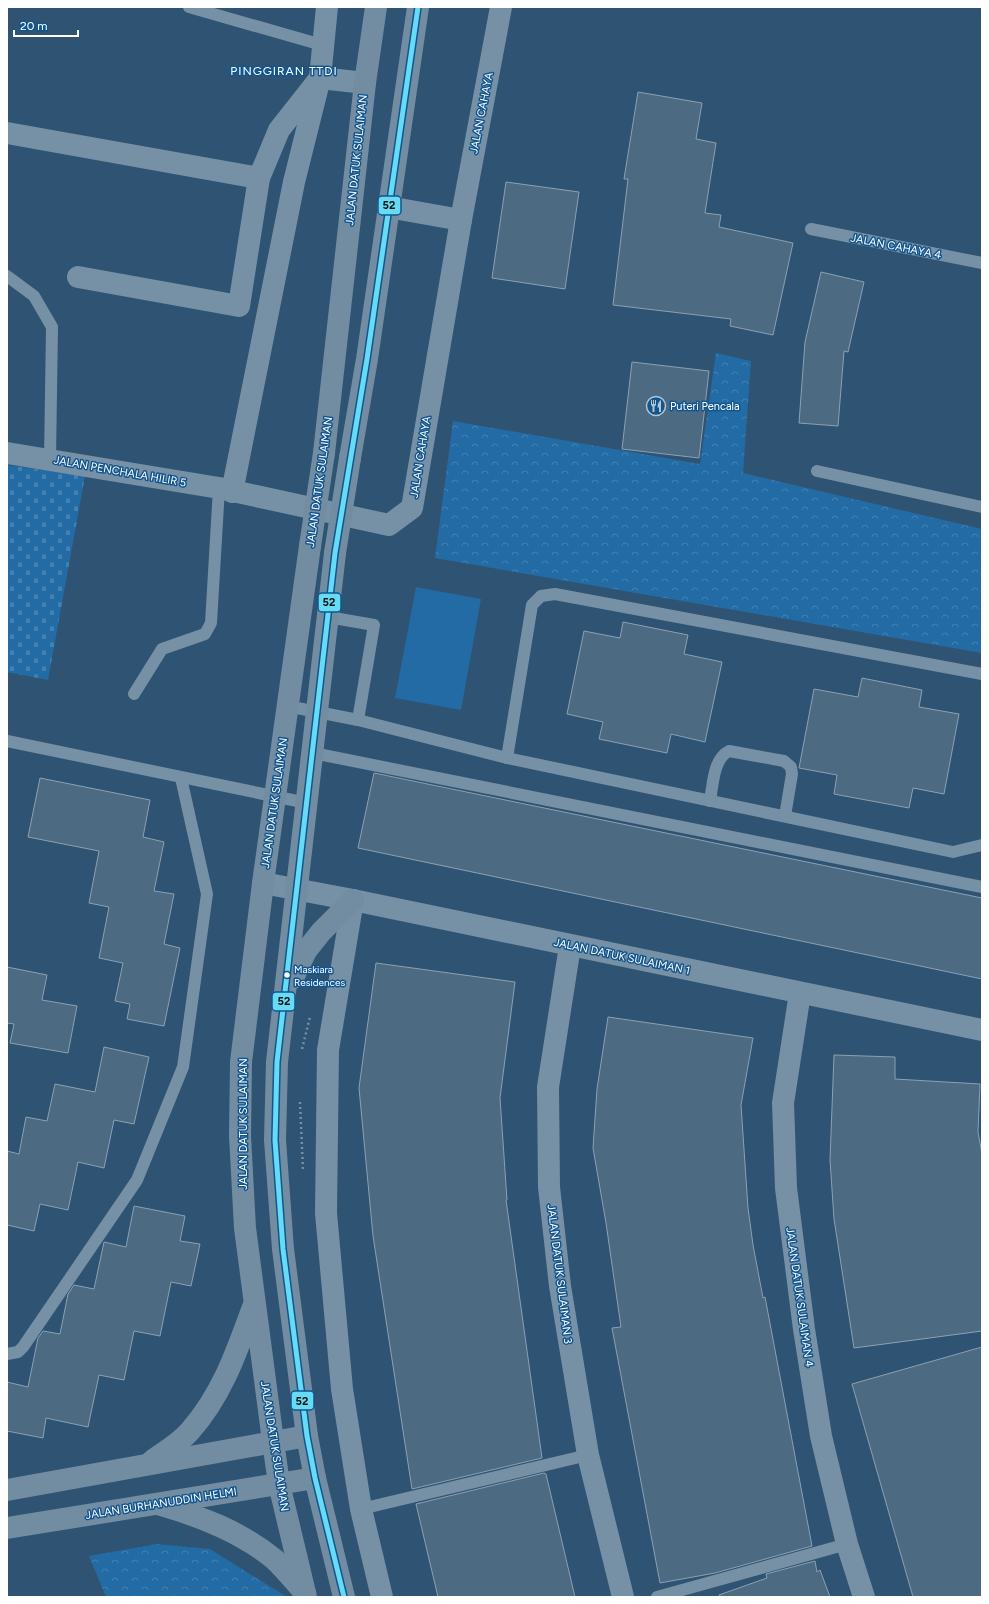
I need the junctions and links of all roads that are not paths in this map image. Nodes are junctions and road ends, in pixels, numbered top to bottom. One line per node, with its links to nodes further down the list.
1 (189, 7): 6 (lane)
2 (327, 7): 6 (street)
3 (376, 7): 8 (main road, JALAN DATUK SULAIMAN)
4 (418, 7): 11 (main road)
5 (501, 7): 12 (street, JALAN CAHAYA)
6 (322, 45): 7 (street)
7 (320, 78): 8 (street); 10 (street); 20 (street)
8 (365, 83): 25 (main road, JALAN DATUK SULAIMAN, bridge)
9 (7, 134): 10 (street)
10 (259, 178): 16 (street)
11 (388, 207): 12 (street); 22 (main road, bridge)
12 (461, 220): 20 (street, JALAN CAHAYA)
13 (811, 229): 14 (lane, JALAN CAHAYA 4)
14 (982, 263)
15 (7, 276): 18 (lane)
16 (78, 277)
17 (7, 453): 18 (street, JALAN PENCHALA HILIR 5)
18 (50, 460): 20 (street, JALAN PENCHALA HILIR 5)
19 (817, 471): 21 (lane)
20 (226, 490): 24 (lane)
21 (982, 507)
22 (328, 617): 26 (main road); 27 (lane)
23 (982, 674): 30 (lane)
24 (134, 694)
25 (287, 706): 26 (lane); 32 (main road, JALAN DATUK SULAIMAN)
26 (317, 712): 27 (lane); 29 (main road)
27 (358, 720): 30 (lane)
28 (7, 741): 31 (lane)
29 (313, 753): 34 (main road); 38 (lane)
30 (507, 758): 33 (lane)
31 (181, 778): 32 (lane); 46 (lane)
32 (276, 798): 34 (lane); 37 (main road, JALAN DATUK SULAIMAN)
33 (710, 801): 35 (lane); 35 (lane)
34 (307, 803): 39 (main road)
35 (785, 816): 36 (lane)
36 (982, 845)
37 (263, 883): 39 (street, JALAN DATUK SULAIMAN 1); 45 (main road, JALAN DATUK SULAIMAN)
38 (982, 887)
39 (297, 890): 40 (street, JALAN DATUK SULAIMAN 1); 42 (main road)
40 (353, 900): 41 (street, JALAN DATUK SULAIMAN 1); 42 (main road); 55 (street)
41 (570, 946): 43 (street, JALAN DATUK SULAIMAN 1); 49 (street, JALAN DATUK SULAIMAN 3)
42 (286, 991): 47 (main road)
43 (800, 992): 44 (street, JALAN DATUK SULAIMAN 1); 57 (street, JALAN DATUK SULAIMAN 4)
44 (982, 1030)
45 (254, 1304): 48 (main road, JALAN DATUK SULAIMAN); 50 (main road)
46 (7, 1354)
47 (307, 1436): 48 (main road); 51 (main road)
48 (273, 1442): 50 (main road); 52 (main road, JALAN DATUK SULAIMAN)
49 (588, 1455): 55 (lane); 61 (street, JALAN DATUK SULAIMAN 3)
50 (148, 1464): 53 (main road)
51 (315, 1478): 52 (main road, JALAN BURHANUDDIN HELMI); 59 (main road)
52 (279, 1484): 54 (main road, JALAN BURHANUDDIN HELMI); 58 (main road, JALAN DATUK SULAIMAN)
53 (7, 1490)
54 (156, 1504): 56 (main road, JALAN BURHANUDDIN HELMI); 58 (main road)
55 (361, 1509): 60 (street)
56 (7, 1528)
57 (847, 1544): 62 (lane); 63 (street, JALAN DATUK SULAIMAN 4)
58 (306, 1596)
59 (344, 1597)
60 (382, 1597)
61 (623, 1597)
62 (657, 1597)
63 (864, 1597)

